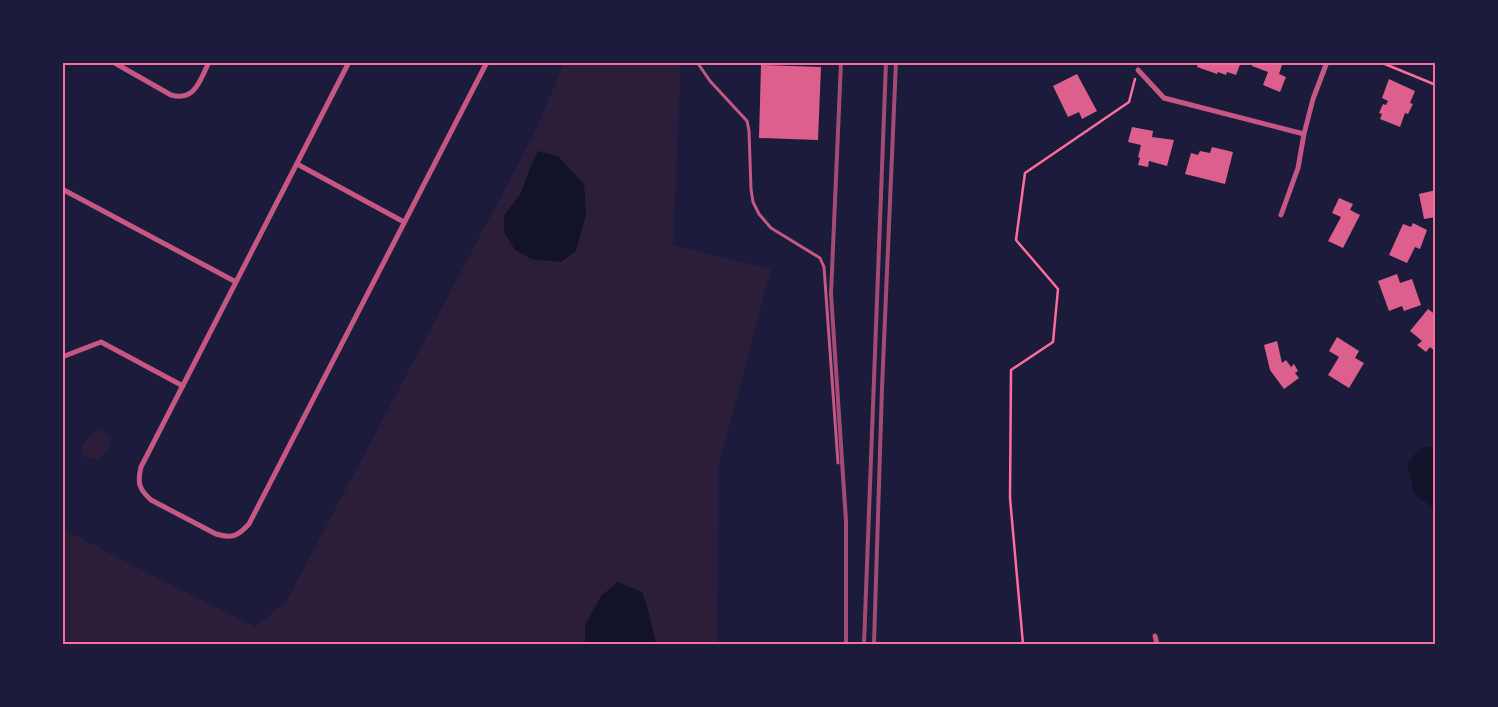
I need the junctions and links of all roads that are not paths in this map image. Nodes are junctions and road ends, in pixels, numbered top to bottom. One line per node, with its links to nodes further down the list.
1 (113, 62): 2 (street)
2 (209, 62)
3 (349, 62): 9 (street)
4 (487, 62): 12 (street)
5 (697, 62): 16 (lane)
6 (1327, 62): 8 (street)
7 (1138, 70): 8 (street)
8 (1304, 134): 11 (street)
9 (297, 164): 12 (street); 13 (street)
10 (62, 189): 13 (street)
11 (1281, 216)
12 (404, 222): 15 (street)
13 (236, 282): 15 (street)
14 (62, 357): 15 (street)
15 (183, 386)
16 (838, 462)
17 (1155, 636): 18 (street)
18 (1156, 644)

